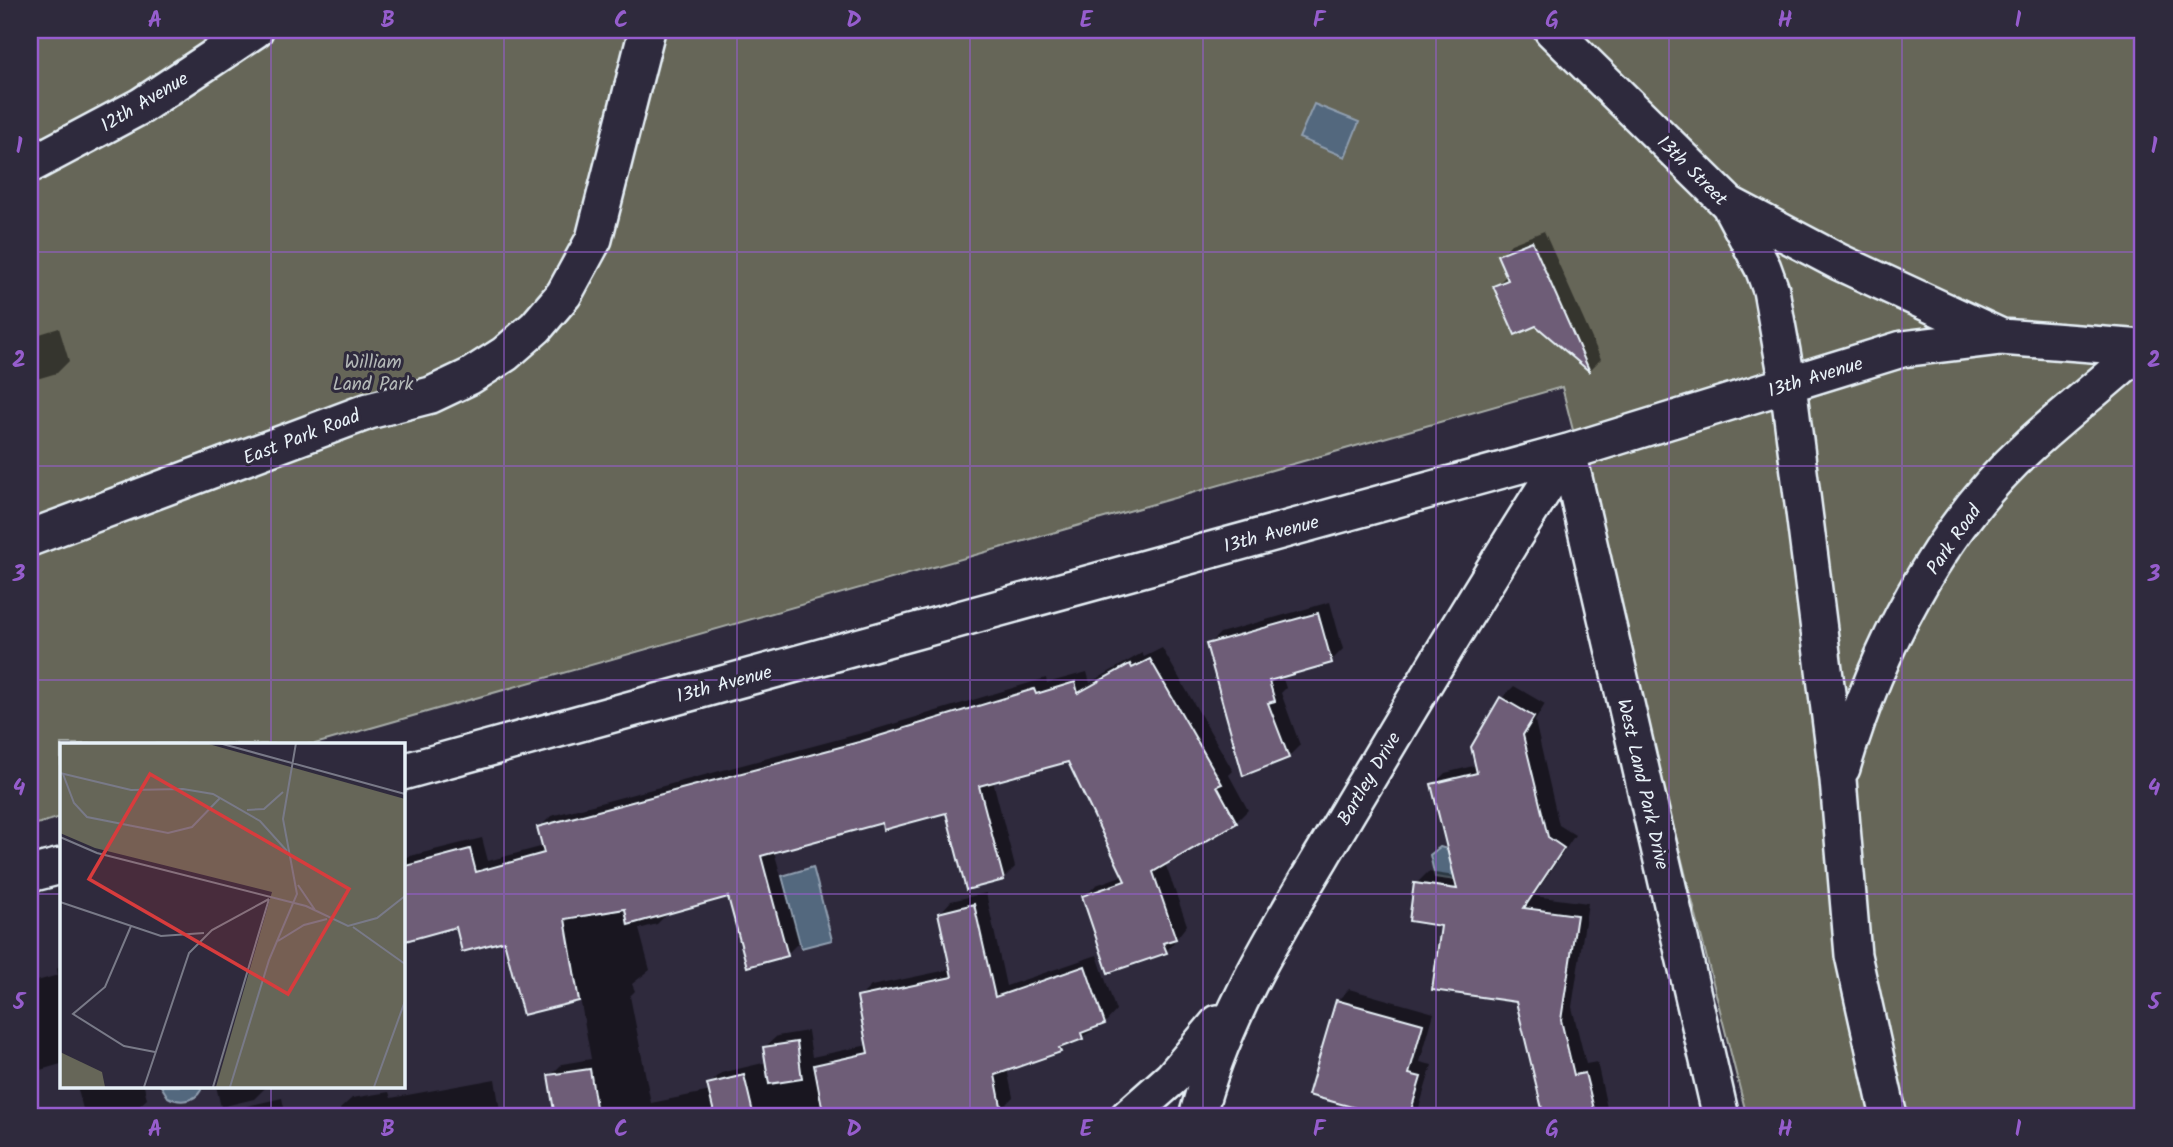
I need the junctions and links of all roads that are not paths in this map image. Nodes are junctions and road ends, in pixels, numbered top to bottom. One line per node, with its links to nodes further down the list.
1 (255, 30): 4 (street, 12th Avenue)
2 (647, 30): 10 (street, East Park Road)
3 (1552, 30): 5 (street, 13th Street)
4 (30, 165)
5 (1729, 204): 6 (street); 8 (street, 13th Street)
6 (2001, 337): 7 (street, 13th Avenue); 8 (street, 13th Avenue)
7 (2142, 349): 12 (street, Park Road)
8 (1788, 385): 9 (street, 13th Avenue); 12 (street, Park Road)
9 (1568, 452): 11 (street, 13th Avenue); 15 (street, Bartley Drive); 18 (street, West Land Park Drive)
10 (30, 538)
11 (404, 771)
12 (1838, 780): 19 (street, Park Road)
13 (60, 866): 14 (street)
14 (30, 874)
15 (1245, 986): 16 (street); 17 (street, Bartley Drive)
16 (1128, 1117)
17 (1197, 1117)
18 (1721, 1117)
19 (1889, 1117)

